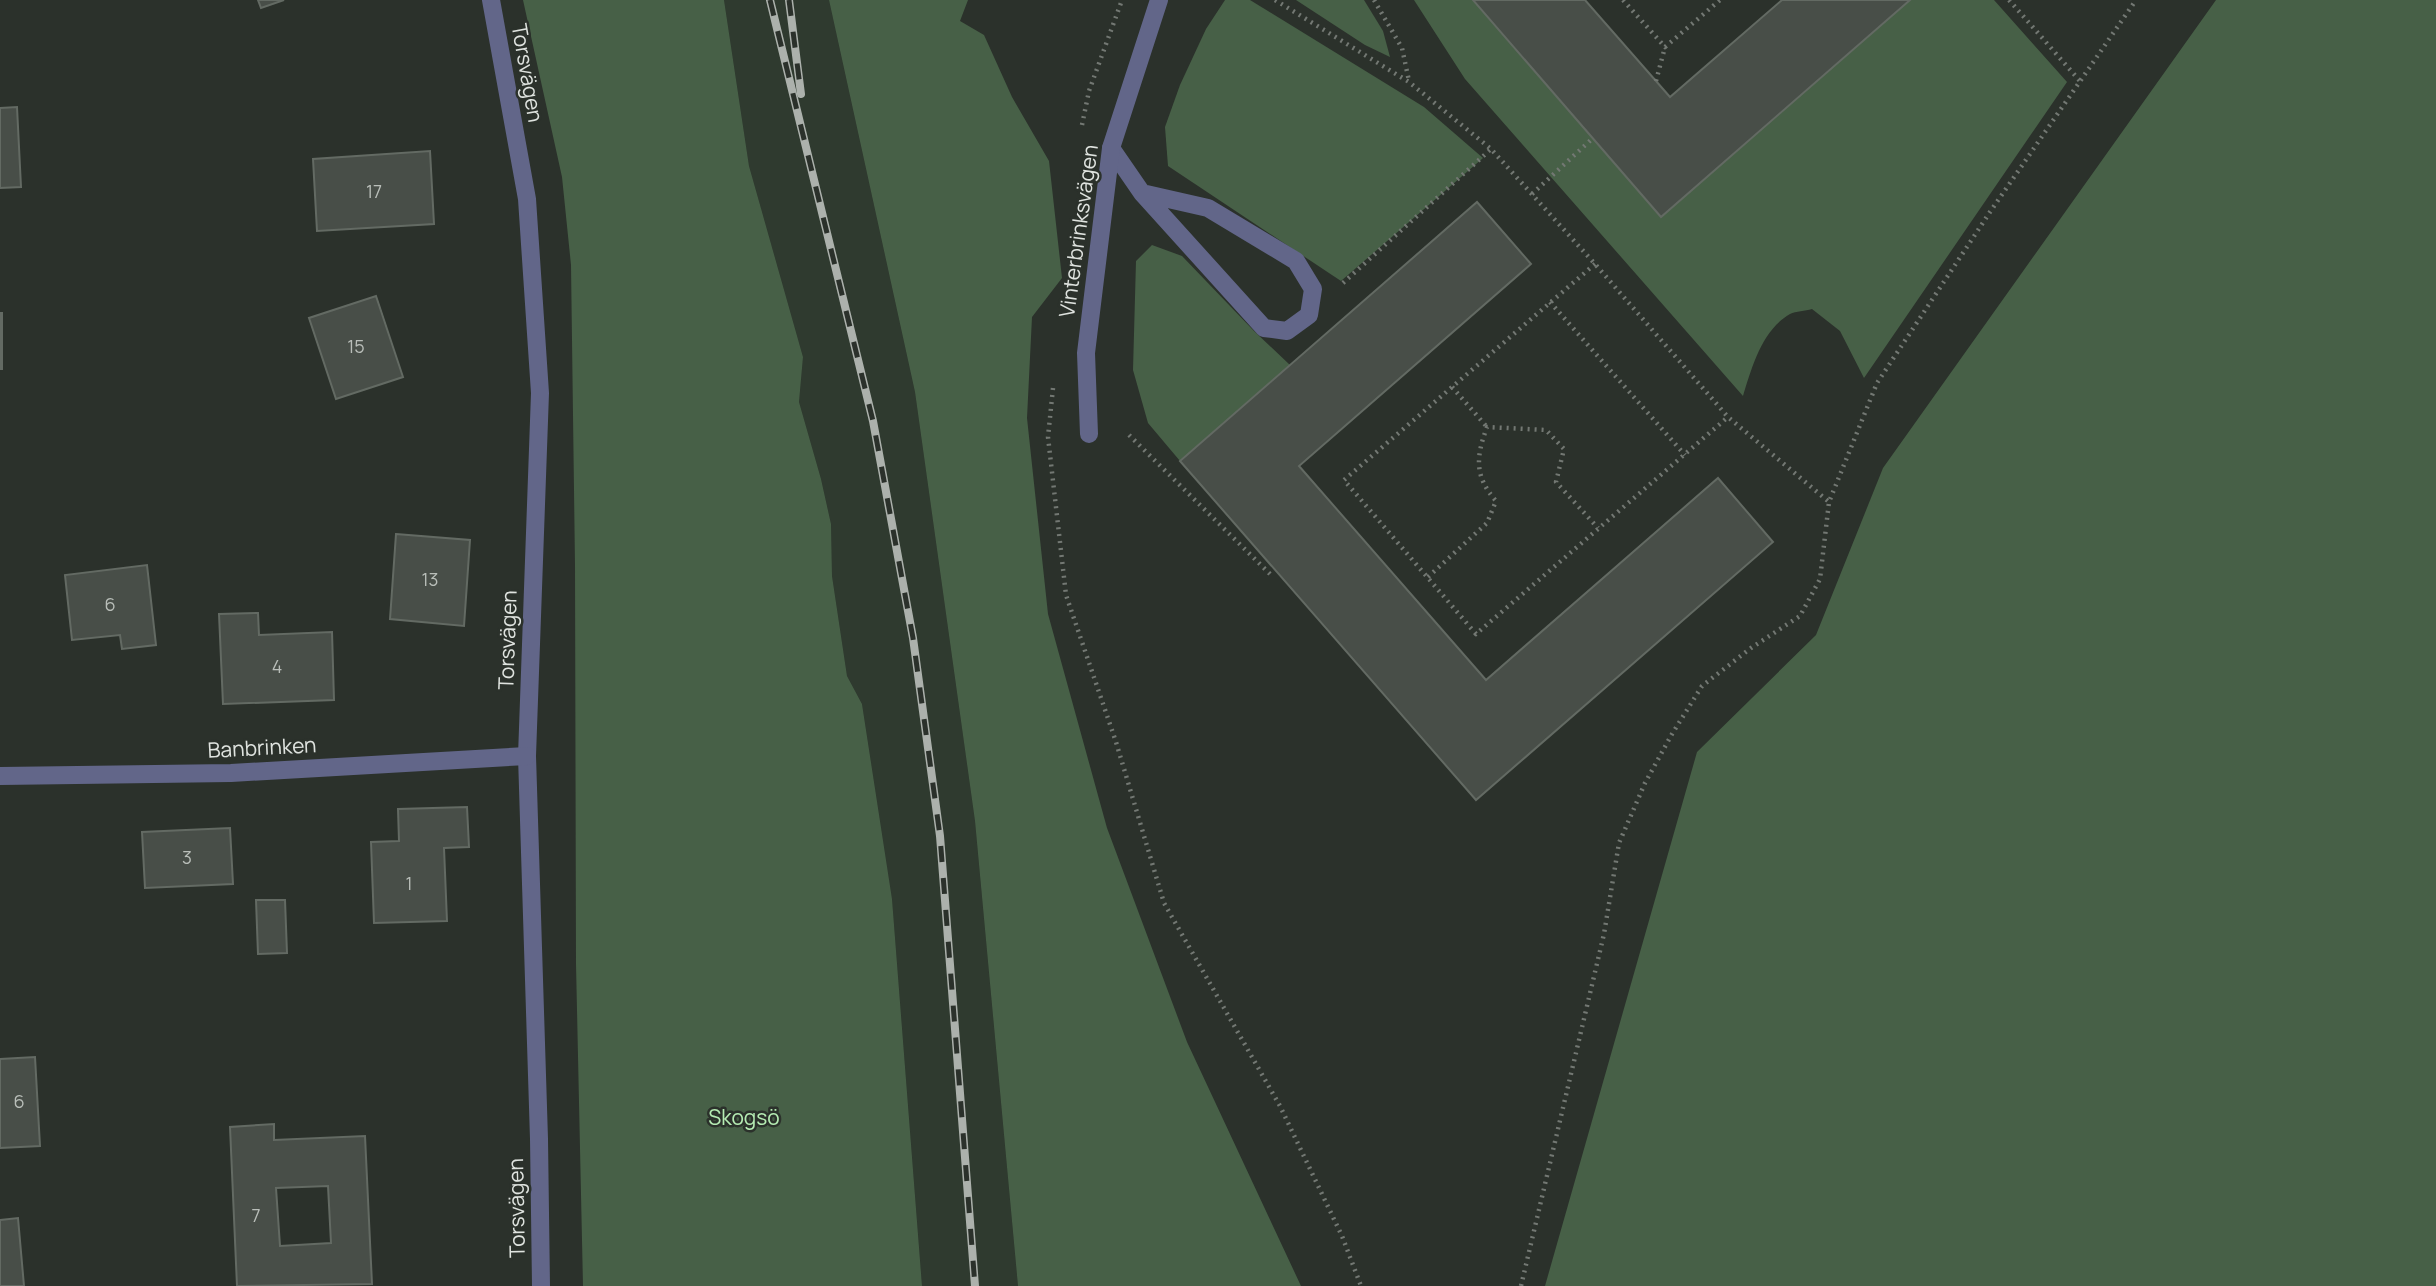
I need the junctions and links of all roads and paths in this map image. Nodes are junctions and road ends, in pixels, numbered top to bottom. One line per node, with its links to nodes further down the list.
1 (491, 0): 34 (street, Torsvägen)
2 (1122, 0): 14 (path)
3 (1158, 0): 16 (street, Vinterbrinksvägen)
4 (1275, 0): 13 (path)
5 (1374, 0): 13 (path)
6 (1623, 0): 10 (path)
7 (1720, 0): 10 (path)
8 (2009, 0): 12 (path)
9 (2136, 0): 12 (path)
10 (1665, 47): 11 (path)
11 (1656, 81)
12 (2080, 81): 30 (path)
13 (1409, 82): 17 (path)
14 (1081, 130)
15 (1593, 138): 19 (path)
16 (1111, 148): 18 (street); 27 (street, Vinterbrinksvägen)
17 (1491, 149): 19 (path); 22 (path)
18 (1142, 193): 22 (street); 22 (street)
19 (1532, 194): 20 (path)
20 (1595, 264): 21 (path); 25 (path)
21 (1550, 302): 24 (path); 29 (path)
22 (1309, 315)
23 (1053, 383): 37 (path)
24 (1452, 387): 26 (path); 33 (path)
25 (1728, 418): 29 (path); 30 (path)
26 (1487, 427): 31 (path); 33 (path)
27 (1089, 434)
28 (1129, 435): 32 (path)
29 (1685, 455): 31 (path)
30 (1829, 502): 38 (path)
31 (1598, 528): 33 (path)
32 (1270, 574)
33 (1428, 577)
34 (527, 756): 35 (street, Banbrinken); 36 (street, Torsvägen)
35 (0, 776)
36 (541, 1286)
37 (1361, 1286)
38 (1521, 1286)

